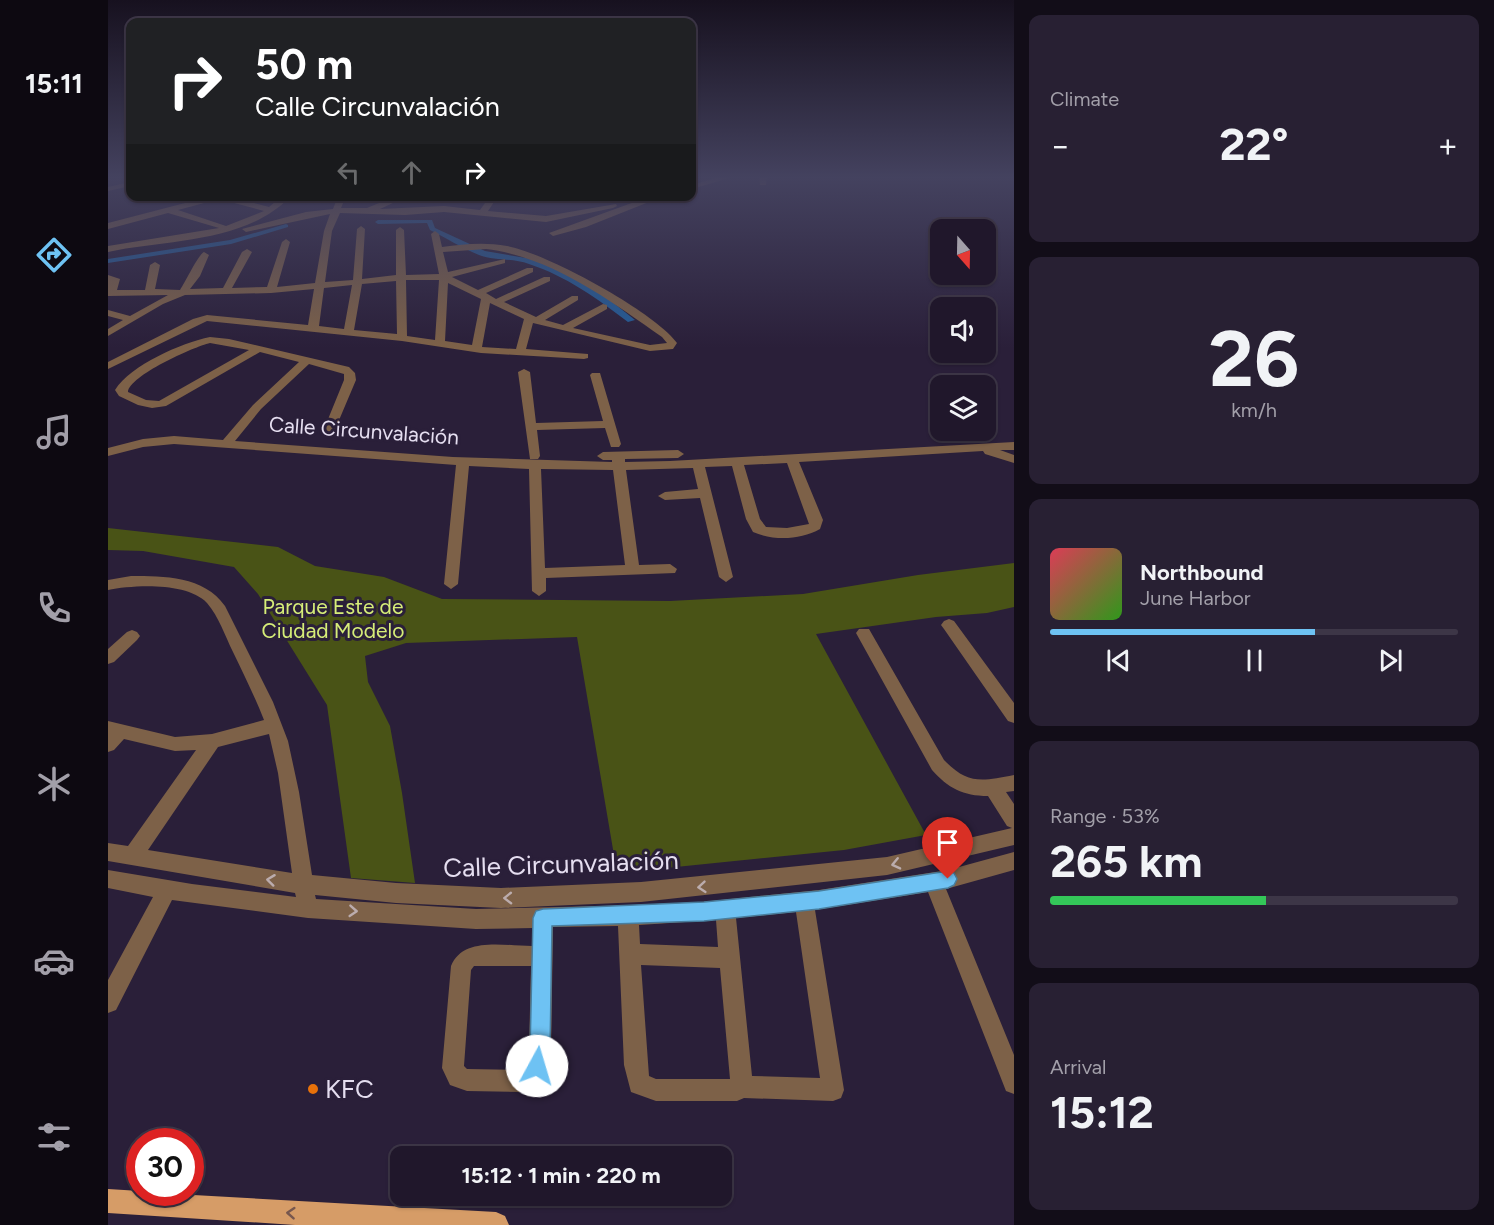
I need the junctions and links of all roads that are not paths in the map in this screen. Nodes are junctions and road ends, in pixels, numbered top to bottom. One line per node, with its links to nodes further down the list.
1 (143, 233): 7 (street)
2 (193, 233): 7 (street)
3 (328, 233): 21 (street)
4 (361, 233): 20 (street)
5 (400, 233): 18 (street)
6 (435, 234): 10 (street)
7 (158, 240): 9 (street)
8 (286, 242): 22 (street)
9 (108, 249)
10 (440, 250): 16 (street); 34 (street)
11 (248, 252): 24 (street)
12 (204, 255): 25 (street)
13 (502, 261): 16 (street)
14 (155, 265): 23 (street)
15 (530, 270): 27 (street)
16 (444, 277): 18 (street); 27 (street); 38 (street)
17 (108, 278): 26 (street)
18 (401, 278): 20 (street); 37 (street)
19 (547, 279): 27 (street)
20 (357, 283): 21 (street); 36 (street)
21 (321, 287): 22 (street); 33 (street)
22 (271, 290): 24 (street)
23 (150, 291): 25 (street); 26 (street)
24 (226, 291): 25 (street)
25 (183, 292): 31 (street)
26 (109, 293)
27 (487, 297): 32 (street); 39 (street)
28 (575, 298): 32 (street)
29 (603, 307): 34 (street)
30 (108, 314): 31 (street)
31 (131, 319): 35 (street)
32 (532, 320): 34 (street); 41 (street)
33 (313, 329): 36 (street); 44 (street)
34 (564, 329)
35 (108, 333)
36 (348, 334): 37 (street)
37 (402, 338): 38 (street)
38 (440, 344): 39 (street)
39 (476, 349): 41 (street)
40 (256, 350): 40 (street); 43 (street)
41 (520, 353): 42 (street)
42 (584, 356)
43 (306, 361): 49 (street); 51 (street)
44 (108, 366)
45 (524, 372): 48 (street)
46 (596, 375): 47 (street)
47 (610, 424): 48 (street); 56 (street)
48 (531, 427): 59 (street)
49 (330, 429)
50 (1014, 438): 56 (street, Calle Circunvalación)
51 (229, 440): 52 (street, Calle Circunvalación); 55 (street, Calle Circunvalación); 59 (street, Calle Circunvalación); 61 (street, Calle Circunvalación)
52 (108, 443)
53 (1014, 446): 54 (street, Calle Circunvalación)
54 (978, 447): 57 (street, Calle Circunvalación); 58 (street)
55 (108, 452)
56 (617, 455): 59 (street, Calle Circunvalación); 62 (street, Calle Circunvalación); 66 (street)
57 (791, 458): 60 (street, Calle Circunvalación); 60 (street)
58 (1014, 459)
59 (534, 461): 61 (street, Calle Circunvalación); 67 (street)
60 (737, 461): 62 (street, Calle Circunvalación)
61 (463, 462): 69 (street)
62 (698, 463): 63 (street)
63 (704, 493): 64 (street); 68 (street)
64 (665, 496)
65 (670, 569): 66 (street)
66 (633, 570): 67 (street)
67 (539, 573): 71 (street)
68 (726, 577)
69 (451, 584)
70 (108, 585): 77 (street)
71 (539, 591)
72 (950, 624): 76 (street)
73 (864, 633): 81 (street)
74 (132, 636): 75 (street)
75 (108, 658)
76 (1014, 716)
77 (274, 724): 79 (street); 88 (street)
78 (114, 729): 79 (street); 80 (street)
79 (212, 741): 85 (street)
80 (108, 745)
81 (1007, 786): 82 (street)
82 (1014, 820)
83 (1014, 836): 88 (street, Calle Circunvalación, one-way to 88)
84 (108, 852): 85 (street, Calle Circunvalación)
85 (132, 857): 88 (street, Calle Circunvalación, one-way to 85)
86 (1014, 861): 89 (street)
87 (108, 879): 90 (street)
88 (303, 882): 92 (street)
89 (934, 882): 91 (street); 100 (street)
90 (167, 890): 92 (street); 99 (street)
91 (804, 902): 93 (street); 101 (street)
92 (308, 908): 95 (street, one-way to 95)
93 (725, 909): 94 (street); 98 (street)
94 (628, 915): 95 (street); 96 (street)
95 (543, 918): 97 (street)
96 (630, 954): 98 (street); 101 (street)
97 (542, 956): 97 (street)
98 (729, 958): 101 (street)
99 (108, 1002)
100 (1014, 1083)
101 (742, 1087)
102 (108, 1201): 103 (main road, one-way to 102)
103 (496, 1225)

